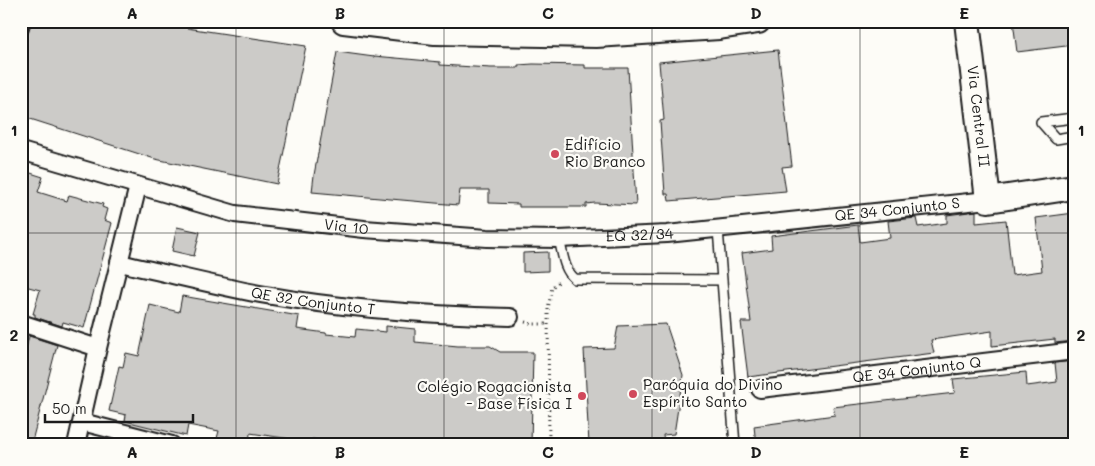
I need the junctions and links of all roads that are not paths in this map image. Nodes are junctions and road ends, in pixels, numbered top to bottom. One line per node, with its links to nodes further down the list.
1 (26, 21): 6 (lane)
2 (344, 21): 4 (street)
3 (758, 21): 4 (street)
4 (435, 26)
5 (964, 26): 12 (street, Via Central II)
6 (21, 33)
7 (1074, 118): 8 (lane)
8 (1074, 136)
9 (21, 151): 10 (street, Via 10)
10 (138, 186): 14 (street, Via 10); 15 (street)
11 (1074, 187): 12 (street, QE 34 Conjunto S)
12 (988, 200): 13 (street, QE 34 Conjunto S)
13 (718, 230): 14 (street, EQ 32/34); 16 (lane)
14 (559, 239): 16 (lane)
15 (119, 263): 17 (street, QE 32 Conjunto T); 19 (street)
16 (722, 280): 25 (lane)
17 (510, 317)
18 (21, 323): 19 (street)
19 (98, 348): 22 (street)
20 (1074, 351): 21 (street, QE 34 Conjunto Q)
21 (760, 389)
22 (82, 422): 23 (street); 24 (street)
23 (76, 445)
24 (172, 445)
25 (735, 445)

